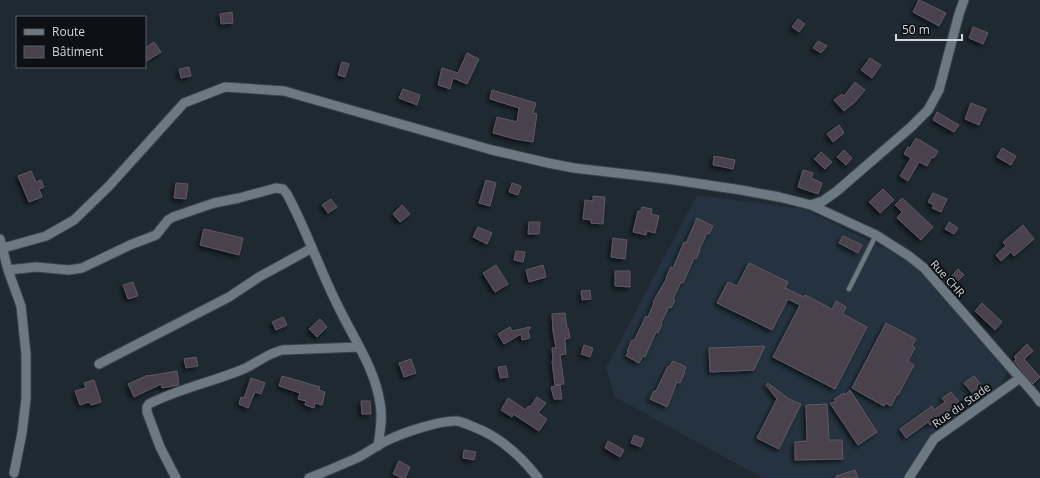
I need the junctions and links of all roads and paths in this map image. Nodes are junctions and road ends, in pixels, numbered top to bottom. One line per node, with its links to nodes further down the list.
1 (964, 0): 2 (street)
2 (811, 205): 3 (street, Rue CHR); 6 (street, Rue CHR)
3 (876, 235): 8 (lane); 11 (street, Rue CHR)
4 (0, 239): 6 (street)
5 (312, 248): 7 (street); 9 (street); 10 (street)
6 (2, 249): 7 (street)
7 (8, 270): 16 (street)
8 (849, 289)
9 (359, 347): 13 (street); 17 (street)
10 (99, 364)
11 (1020, 378): 12 (street, Rue CHR); 20 (street, Rue du Stade)
12 (1040, 402)
13 (379, 434): 14 (street); 15 (street)
14 (388, 440): 15 (street); 19 (street)
15 (378, 446): 18 (street)
16 (14, 473)
17 (176, 478)
18 (309, 478)
19 (538, 478)
20 (909, 478)

